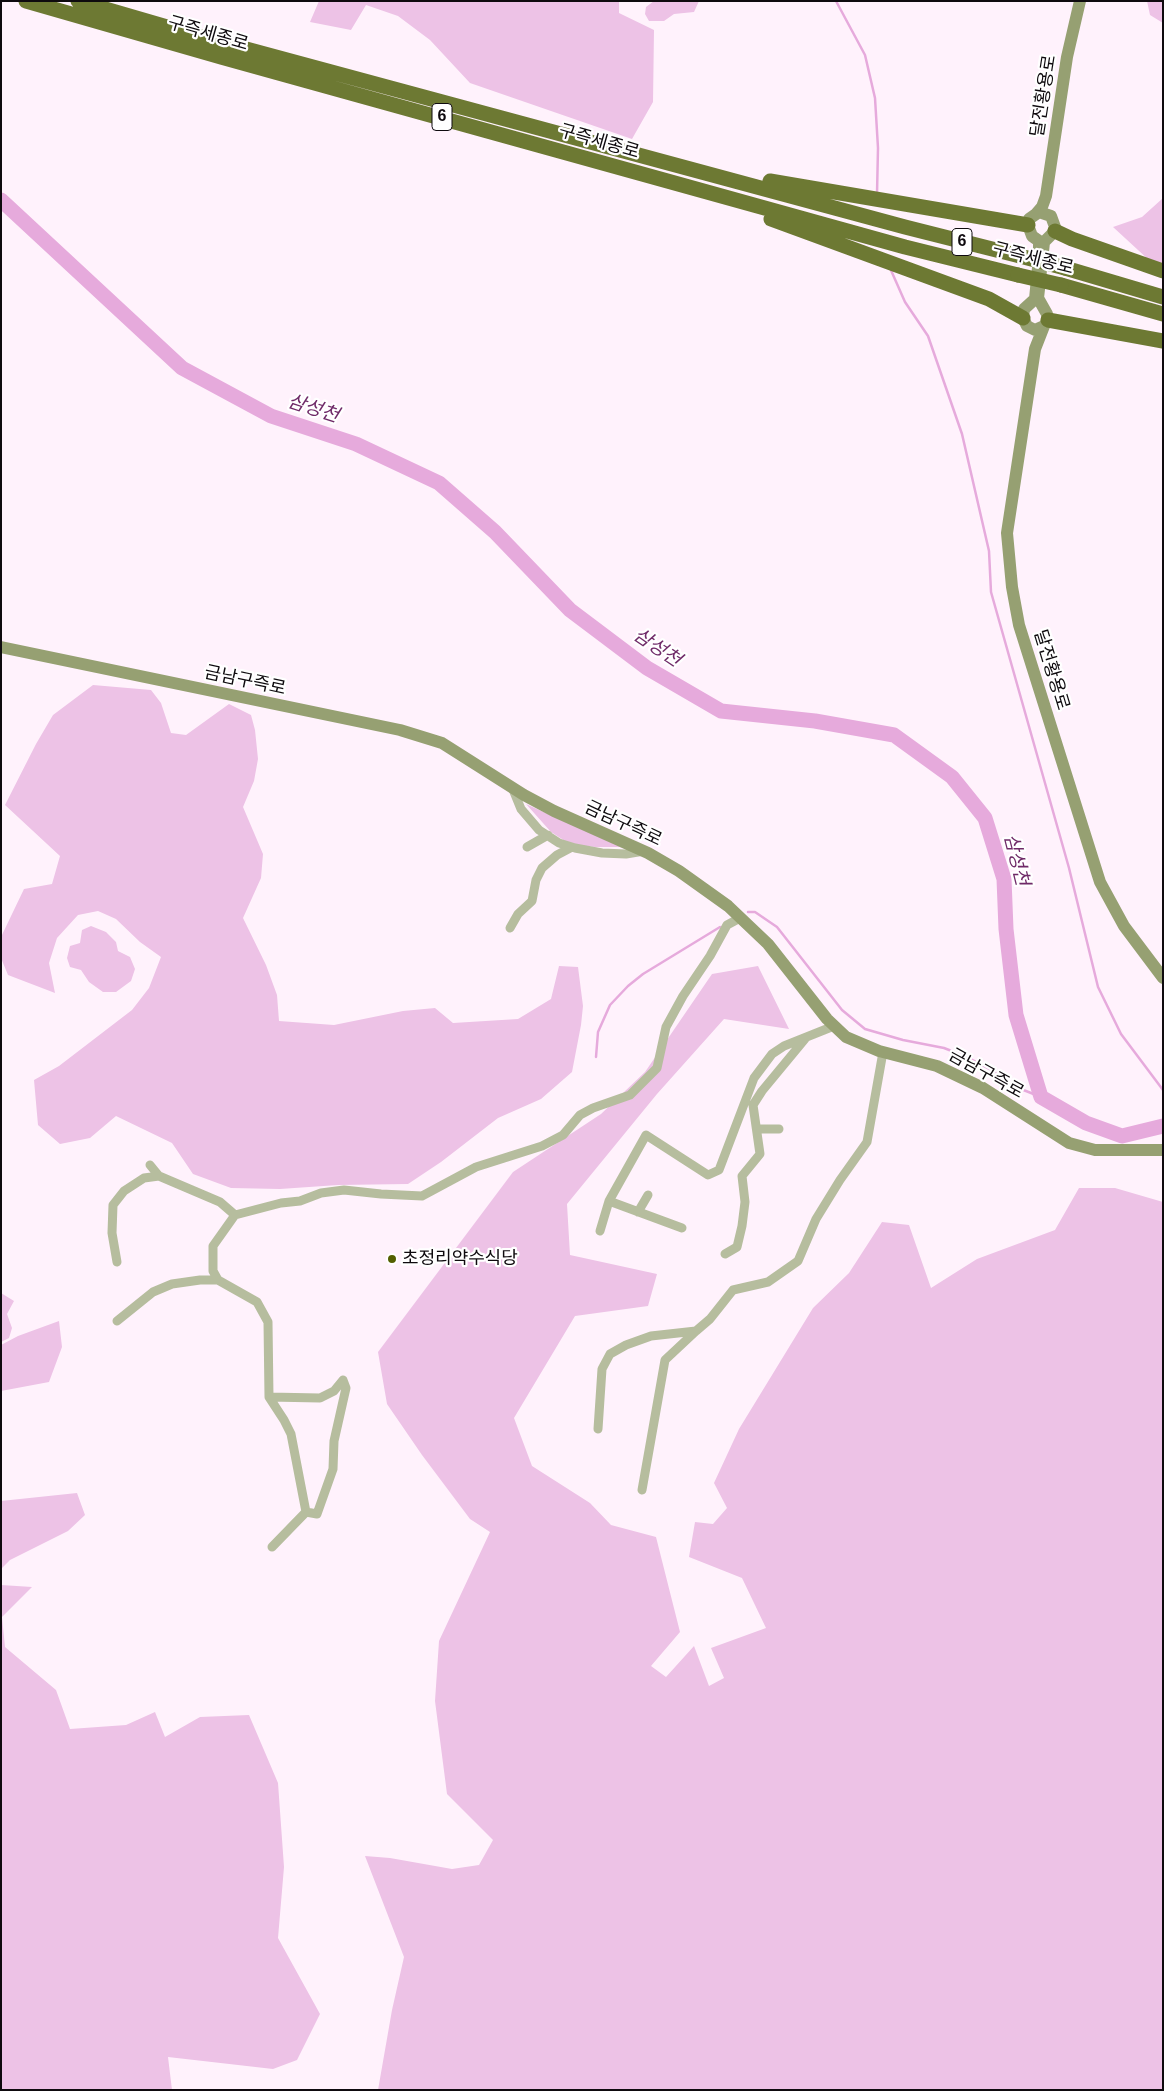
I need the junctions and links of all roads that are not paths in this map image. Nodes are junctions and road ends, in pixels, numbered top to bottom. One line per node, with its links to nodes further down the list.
1 (26, 1): 5 (highway, 구즉세종로 / 6)
2 (78, 1): 4 (highway, 구즉세종로 / 6)
3 (1080, 1): 6 (main road, 달전황용로)
4 (622, 151): 7 (highway); 10 (highway, 구즉세종로 / 6, bridge)
5 (616, 166): 11 (highway, 구즉세종로 / 6, bridge); 12 (highway)
6 (1046, 196): 7 (main road, 달전황용로); 8 (main road, 달전황용로)
7 (1032, 219): 8 (main road); 12 (main road)
8 (1053, 223): 9 (highway); 13 (main road)
9 (1163, 271)
10 (1163, 297)
11 (1163, 314)
12 (1025, 322): 13 (main road); 15 (main road)
13 (1046, 323): 14 (highway); 15 (main road, 달전황용로)
14 (1163, 341)
15 (1035, 349): 24 (main road, 달전황용로)
16 (4, 650): 17 (main road, 금남구즉로)
17 (512, 787): 18 (street); 21 (main road, 금남구즉로)
18 (548, 835): 19 (street); 20 (street)
19 (527, 847)
20 (572, 847): 21 (street); 23 (street)
21 (644, 851): 22 (main road, 금남구즉로)
22 (740, 918): 25 (main road, 금남구즉로); 36 (street)
23 (510, 928)
24 (1163, 978)
25 (834, 1026): 26 (street); 27 (main road, 금남구즉로)
26 (805, 1039): 28 (street); 34 (street)
27 (883, 1052): 30 (main road, 금남구즉로); 43 (street)
28 (757, 1129): 29 (street); 39 (street)
29 (780, 1129)
30 (1163, 1150)
31 (150, 1165): 32 (street)
32 (160, 1176): 36 (street); 40 (street)
33 (648, 1195): 35 (street)
34 (609, 1201): 35 (street); 38 (street)
35 (638, 1212): 37 (street)
36 (235, 1215): 41 (street)
37 (682, 1228)
38 (600, 1231)
39 (725, 1254)
40 (117, 1262)
41 (218, 1280): 42 (street); 44 (street)
42 (117, 1320)
43 (696, 1331): 45 (street); 46 (street)
44 (269, 1397): 47 (street); 47 (street)
45 (598, 1430)
46 (642, 1490)
47 (306, 1512): 48 (street)
48 (272, 1547)

